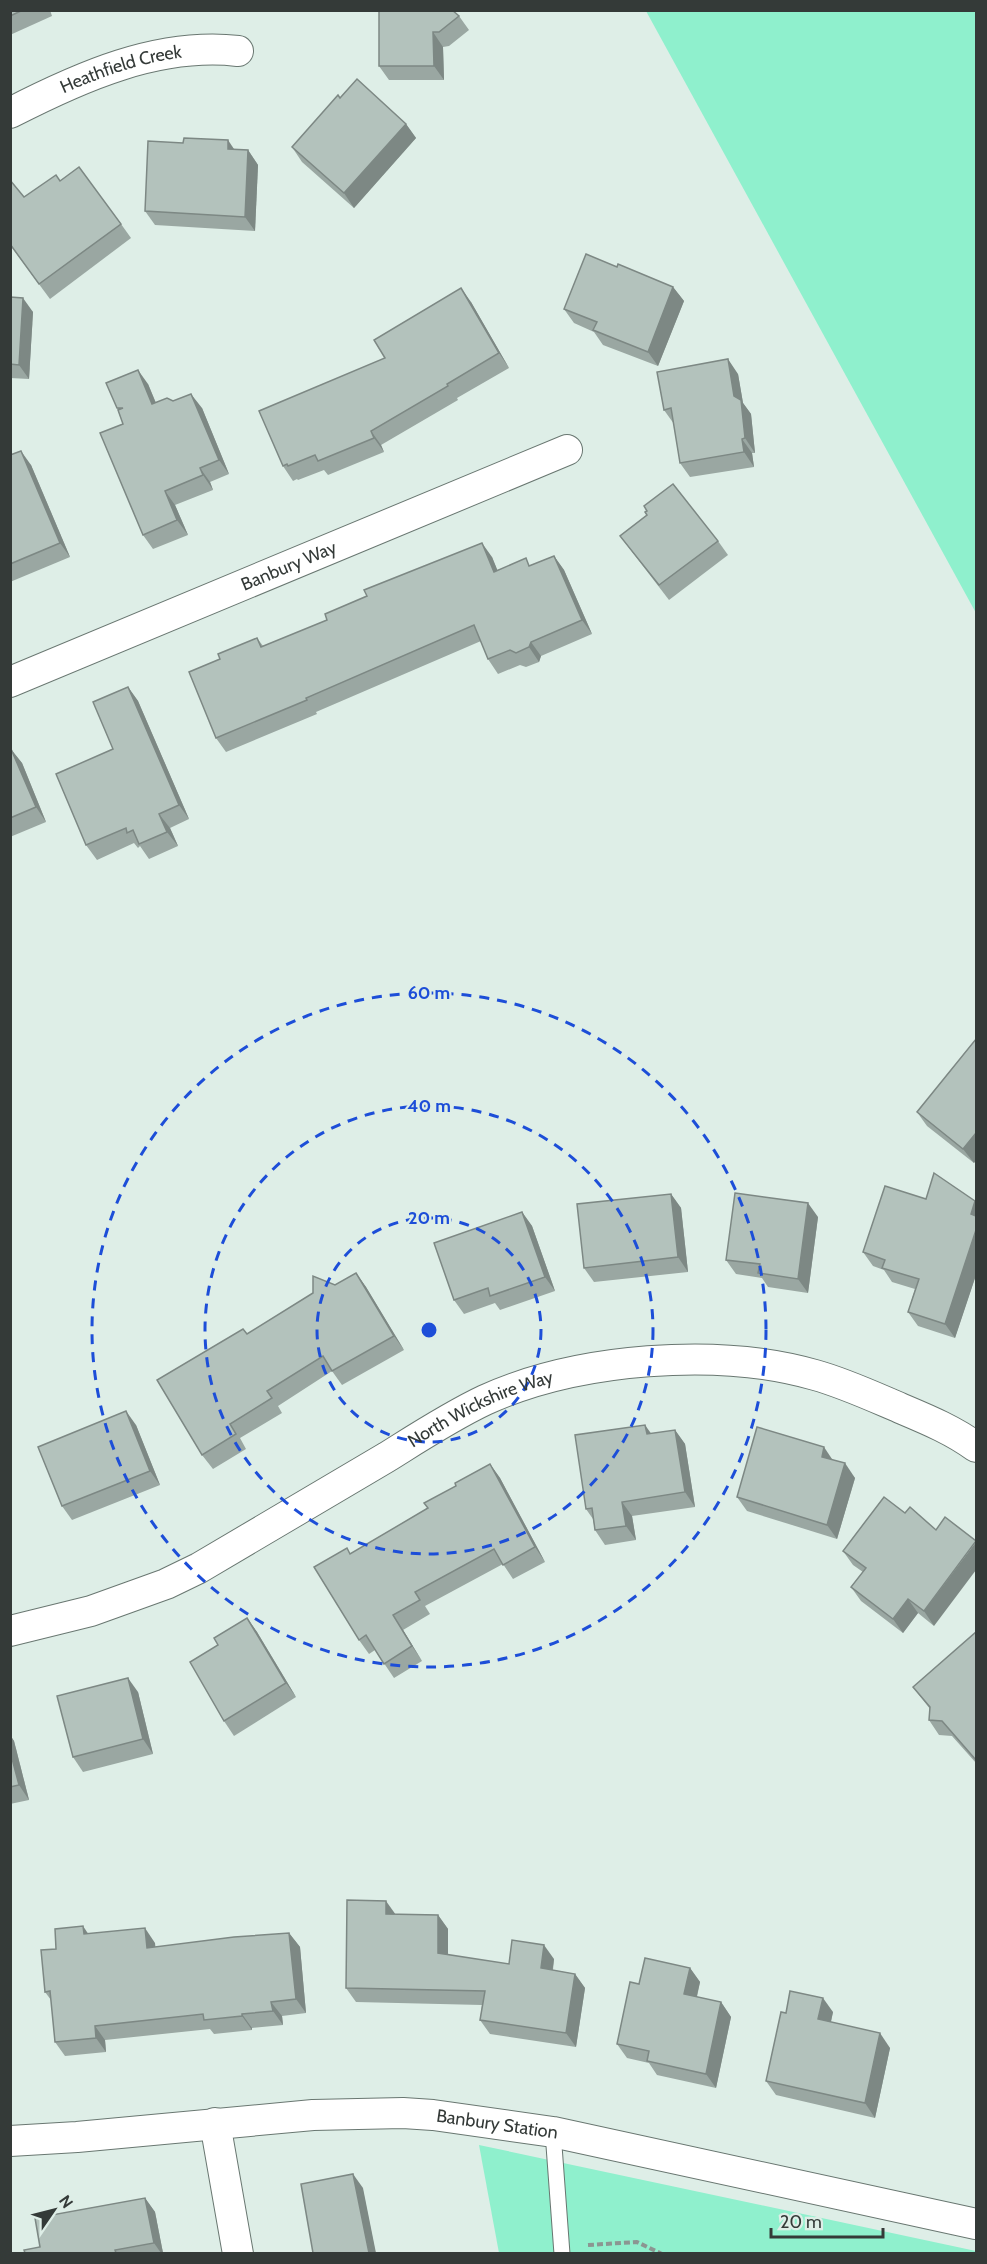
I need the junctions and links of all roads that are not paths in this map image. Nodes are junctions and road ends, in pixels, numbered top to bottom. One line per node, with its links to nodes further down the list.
1 (238, 51): 2 (street, Heathfield Creek)
2 (10, 113)
3 (567, 450): 4 (street, Banbury Way)
4 (10, 682)
5 (976, 1444): 6 (street, North Wickshire Way)
6 (10, 1631)
7 (215, 2123): 8 (street, Banbury Station); 9 (street, Banbury Station); 11 (street)
8 (553, 2132): 10 (street, Banbury Station); 12 (lane)
9 (10, 2140)
10 (976, 2224)
11 (238, 2253)
12 (562, 2253)

